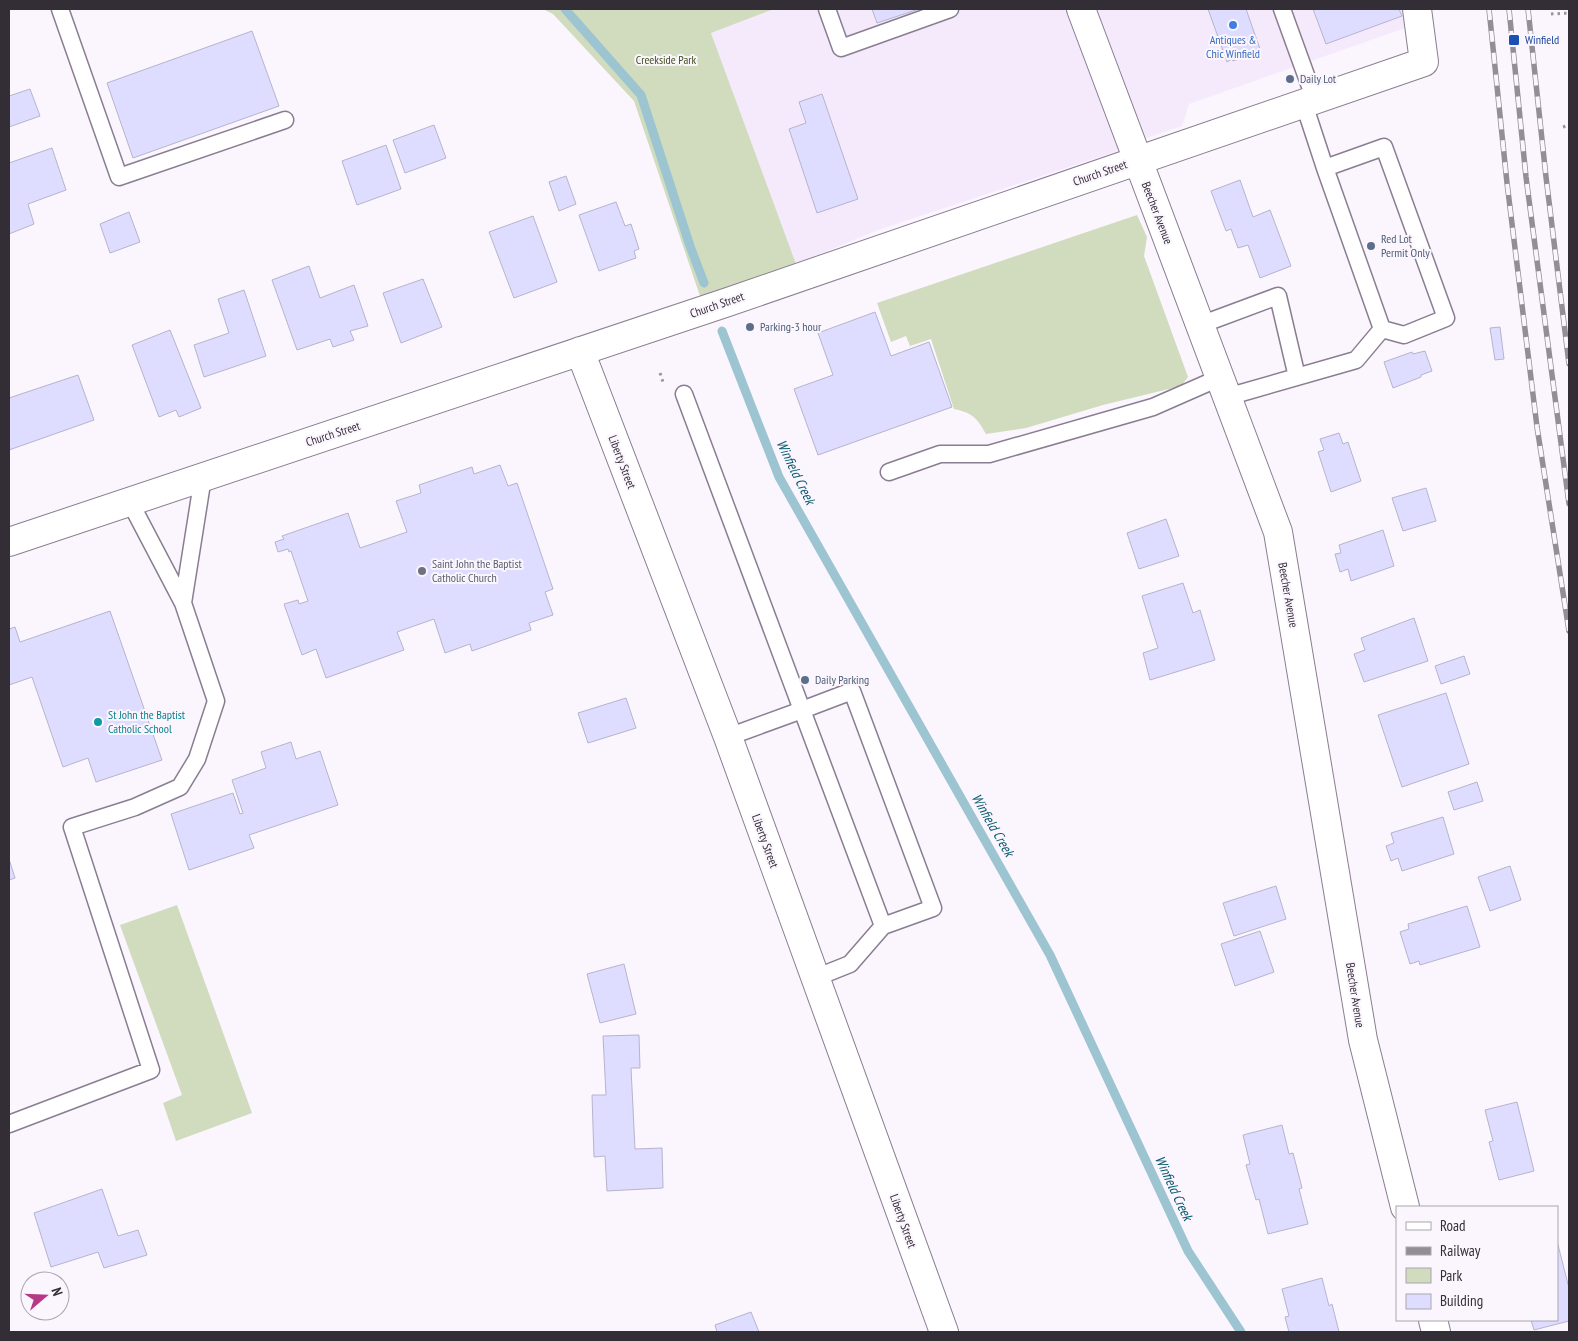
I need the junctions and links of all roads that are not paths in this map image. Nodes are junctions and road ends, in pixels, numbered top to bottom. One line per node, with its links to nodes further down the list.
1 (60, 9): 8 (lane)
2 (827, 9): 3 (lane)
3 (950, 9)
4 (1081, 9): 9 (street, Beecher Avenue)
5 (1282, 9): 7 (lane)
6 (1417, 9): 7 (street, Church Street)
7 (1310, 102): 9 (street, Church Street); 10 (lane)
8 (285, 120)
9 (1138, 160): 11 (street, Beecher Avenue); 13 (street, Church Street)
10 (1326, 168): 12 (lane); 12 (lane)
11 (1200, 325): 14 (lane); 15 (street, Beecher Avenue)
12 (1382, 329): 14 (lane)
13 (580, 351): 18 (street, Church Street); 23 (street, Liberty Street)
14 (1297, 378): 15 (lane)
15 (1223, 388): 17 (lane); 27 (street, Beecher Avenue)
16 (684, 394): 22 (lane)
17 (889, 472)
18 (203, 477): 19 (street, Church Street); 21 (lane)
19 (130, 502): 20 (street, Church Street); 21 (lane)
20 (9, 542)
21 (183, 603): 26 (lane)
22 (802, 710): 23 (lane); 24 (lane); 24 (lane)
23 (728, 737): 25 (street, Liberty Street)
24 (883, 926): 25 (lane)
25 (815, 978): 28 (street, Liberty Street)
26 (9, 1124)
27 (1405, 1206)
28 (944, 1332)

